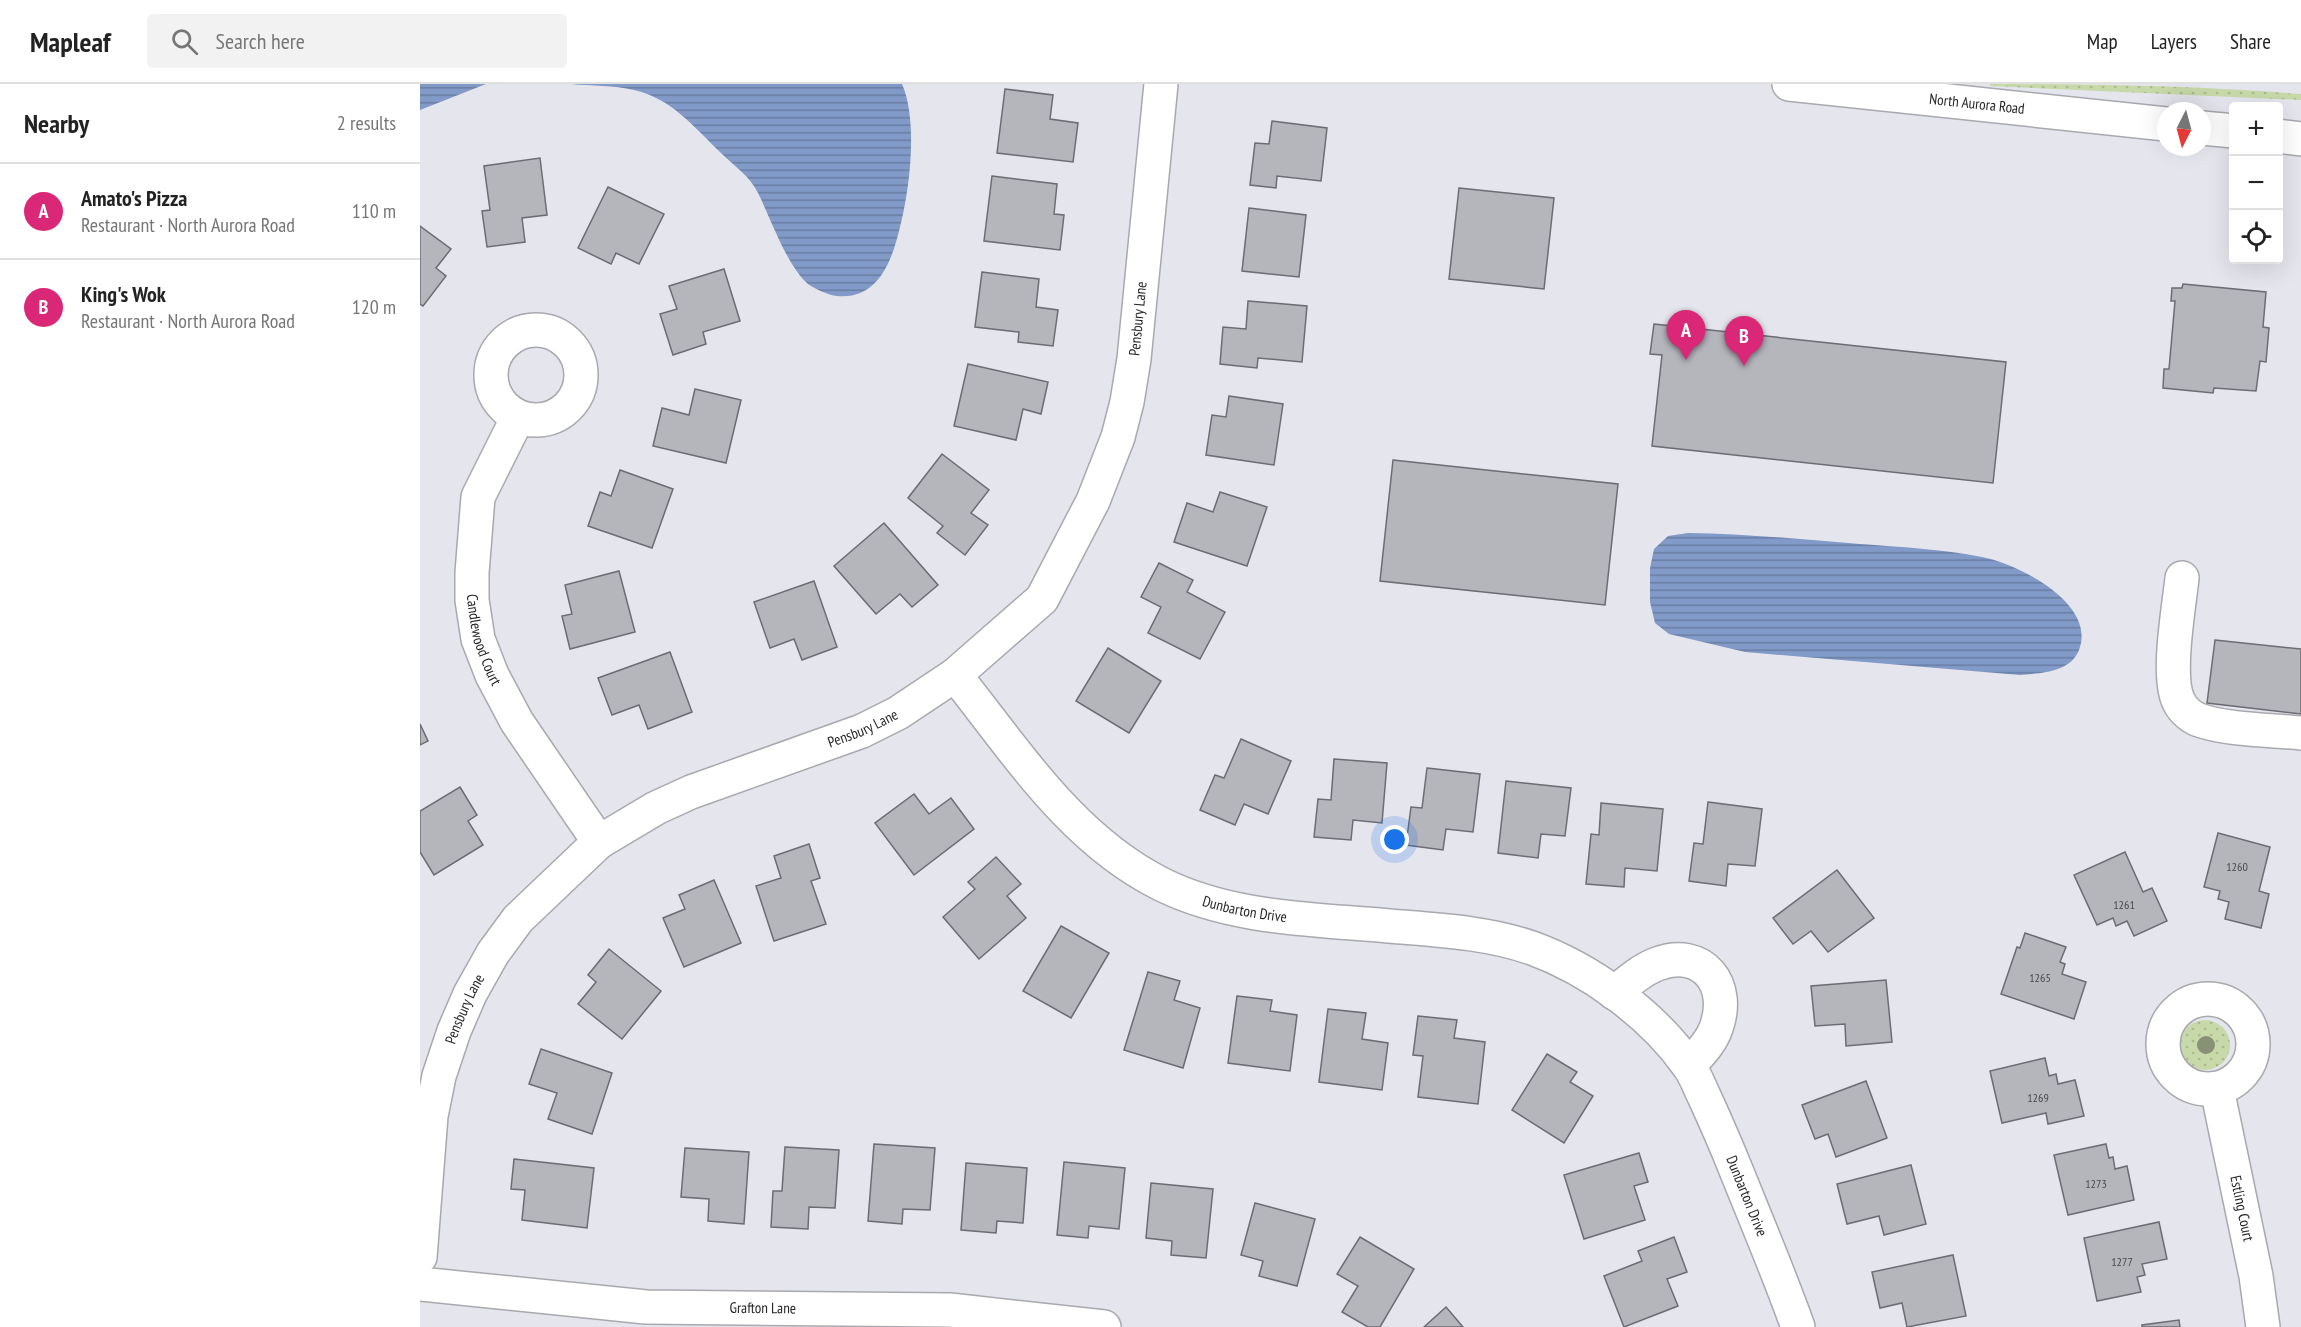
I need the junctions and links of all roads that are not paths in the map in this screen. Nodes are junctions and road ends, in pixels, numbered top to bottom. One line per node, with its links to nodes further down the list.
1 (1161, 84): 10 (street, Pensbury Lane)
2 (1789, 84): 3 (street, North Aurora Road)
3 (2157, 123)
4 (2211, 129): 5 (street)
5 (2229, 131)
6 (2283, 136): 7 (street)
7 (2301, 138)
8 (518, 417): 12 (street, Candlewood Court)
9 (2182, 578): 11 (street)
10 (955, 675): 12 (street, Pensbury Lane); 13 (street, Dunbarton Drive)
11 (2301, 733)
12 (599, 842): 16 (street, Pensbury Lane)
13 (1614, 993): 14 (street, Dunbarton Drive); 14 (street)
14 (1689, 1066): 19 (street, Dunbarton Drive)
15 (2217, 1089): 20 (street, Estling Court)
16 (420, 1257)
17 (420, 1284): 18 (street, Grafton Lane)
18 (1104, 1327)
19 (1798, 1327)
20 (2263, 1327)

